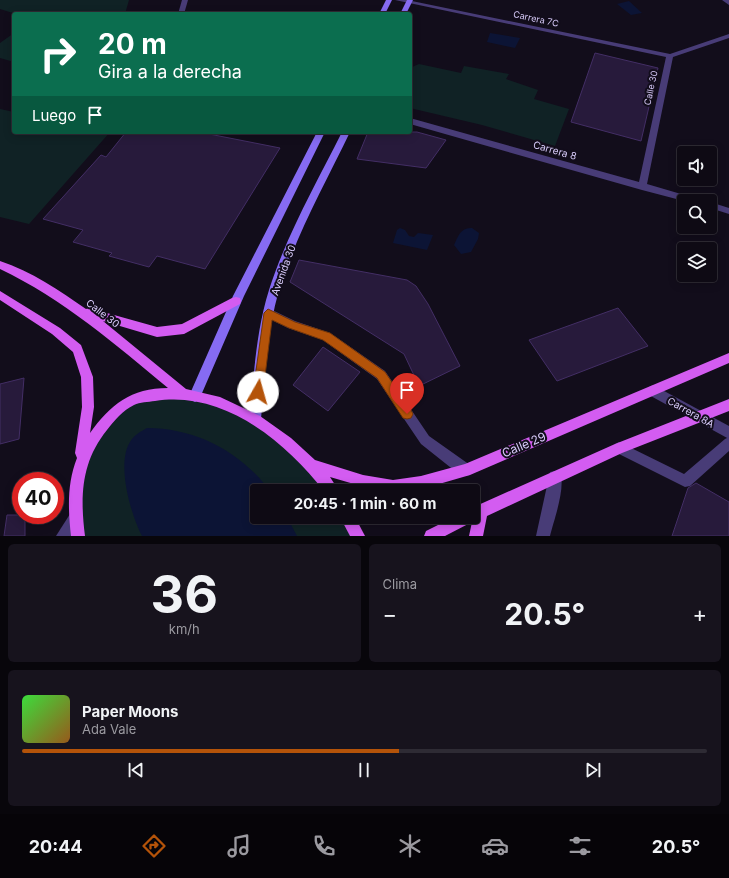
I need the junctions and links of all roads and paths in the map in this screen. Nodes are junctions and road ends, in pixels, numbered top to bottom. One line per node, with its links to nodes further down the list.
1 (185, 0): 7 (street)
2 (389, 0): 8 (street)
3 (398, 0): 5 (street, Carrera 7C)
4 (725, 0): 6 (street)
5 (409, 1): 9 (street); 11 (street, Carrera 7C)
6 (729, 2)
7 (182, 12)
8 (383, 12)
9 (404, 12)
10 (729, 36): 11 (street)
11 (670, 56): 15 (street, Calle 30)
12 (412, 122): 15 (street, Carrera 8)
13 (320, 134): 21 (street)
14 (345, 134): 23 (street, Avenida 30)
15 (642, 186): 16 (street, Carrera 8)
16 (677, 196)
17 (717, 207): 18 (street)
18 (729, 210)
19 (0, 265): 22 (main road, Calle 30)
20 (0, 295): 33 (main road)
21 (236, 302): 22 (main road); 26 (street)
22 (85, 312): 26 (main road, Calle 30)
23 (268, 313): 29 (street, Avenida 30); 35 (street)
24 (729, 358): 25 (main road, Calle 29)
25 (654, 390): 28 (street, Carrera 8A); 35 (main road, Calle 29)
26 (189, 395): 29 (main road); 33 (main road)
27 (729, 405): 28 (main road)
28 (700, 417): 30 (street, Carrera 8A); 32 (main road)
29 (256, 419): 34 (main road)
30 (729, 433)
31 (729, 443): 32 (street)
32 (619, 448): 36 (main road)
33 (80, 463): 39 (main road)
34 (311, 465): 35 (main road, Calle 29); 37 (main road)
35 (465, 470)
36 (555, 477): 38 (main road); 48 (street)
37 (326, 484)
38 (480, 512)
39 (76, 519): 43 (street); 44 (main road)
40 (351, 524): 45 (main road)
41 (454, 524): 46 (main road)
42 (477, 524): 47 (main road)
43 (63, 536)
44 (78, 536)
45 (358, 536)
46 (431, 536)
47 (476, 536)
48 (543, 536)

